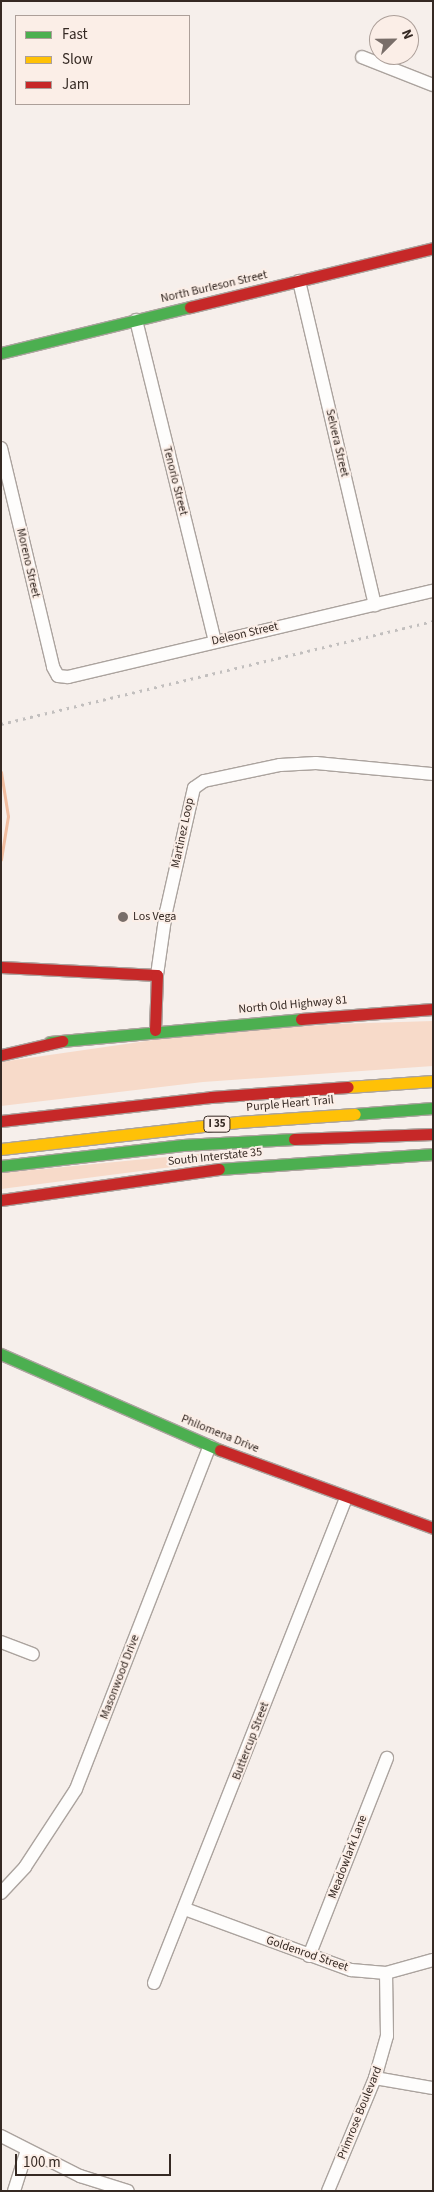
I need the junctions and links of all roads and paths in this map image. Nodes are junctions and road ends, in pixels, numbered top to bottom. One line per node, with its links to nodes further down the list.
1 (362, 57): 2 (street)
2 (433, 85)
3 (433, 248): 4 (main road, North Burleson Street)
4 (300, 281): 5 (main road, North Burleson Street); 9 (street, Selvera Street)
5 (136, 320): 6 (main road, North Burleson Street); 10 (street, Tenorio Street)
6 (1, 352)
7 (1, 448): 11 (street, Moreno Street)
8 (433, 591): 9 (street, Deleon Street)
9 (375, 605): 10 (street, Deleon Street)
10 (214, 641): 11 (street, Deleon Street)
11 (58, 676)
12 (433, 774): 14 (street, Martinez Loop)
13 (1, 967): 14 (main road)
14 (156, 974): 16 (main road, Martinez Loop)
15 (433, 1009): 16 (main road, North Old Highway 81)
16 (155, 1030): 17 (main road)
17 (62, 1041): 18 (main road); 19 (main road)
18 (1, 1045)
19 (1, 1055)
20 (433, 1081): 22 (main road, Purple Heart Trail / I 35)
21 (433, 1108): 24 (main road, Purple Heart Trail / I 35)
22 (1, 1121)
23 (433, 1134): 26 (main road)
24 (1, 1149)
25 (433, 1154): 27 (main road, South Interstate 35)
26 (1, 1166)
27 (1, 1200)
28 (1, 1354): 29 (main road, Philomena Drive)
29 (210, 1446): 30 (main road, Philomena Drive); 35 (street, Masonwood Drive)
30 (346, 1498): 31 (main road, Philomena Drive); 36 (street, Buttercup Street)
31 (433, 1528)
32 (1, 1642): 33 (street)
33 (34, 1654)
34 (387, 1758): 37 (street, Meadowlark Lane)
35 (1, 1893)
36 (185, 1909): 37 (street, Goldenrod Street); 40 (street, Buttercup Street)
37 (309, 1956): 39 (street, Goldenrod Street)
38 (433, 1960): 39 (street, Goldenrod Street)
39 (386, 1973): 41 (street, Primrose Boulevard)
40 (154, 1983)
41 (375, 2078): 42 (street); 47 (street, Primrose Boulevard)
42 (433, 2088)
43 (1, 2136): 44 (street)
44 (28, 2150): 45 (street); 46 (street)
45 (14, 2191)
46 (128, 2191)
47 (328, 2191)

